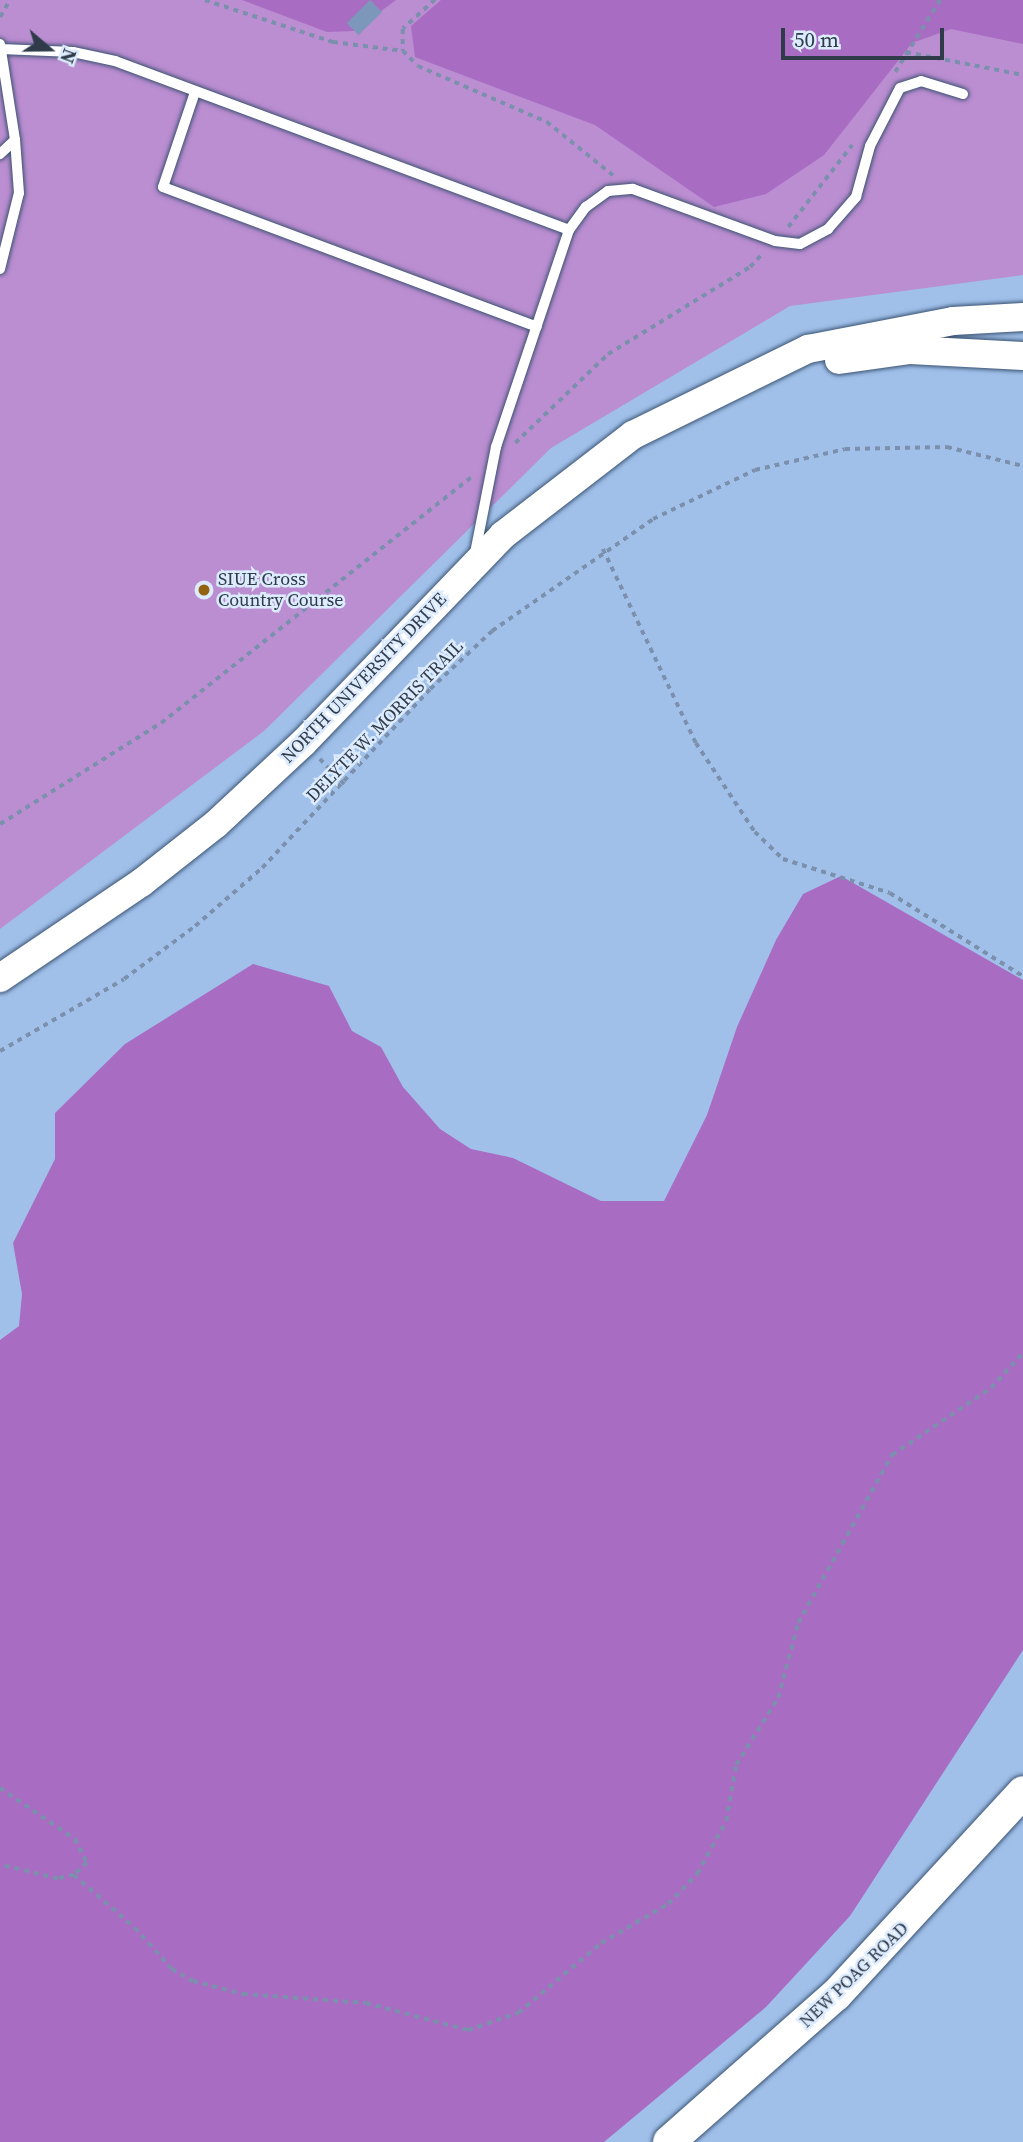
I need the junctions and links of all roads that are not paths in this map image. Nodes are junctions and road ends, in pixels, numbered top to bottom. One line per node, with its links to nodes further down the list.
1 (0, 46): 2 (lane); 4 (lane)
2 (194, 94): 6 (lane); 9 (lane)
3 (963, 94): 6 (lane)
4 (15, 140): 5 (lane); 7 (lane)
5 (0, 154)
6 (569, 230): 9 (lane)
7 (0, 269)
8 (1023, 317): 11 (main road, NORTH UNIVERSITY DRIVE)
9 (537, 327): 12 (lane)
10 (1023, 356): 11 (main road, NORTH UNIVERSITY DRIVE)
11 (731, 384): 12 (main road, NORTH UNIVERSITY DRIVE)
12 (472, 566): 13 (main road, NORTH UNIVERSITY DRIVE)
13 (0, 978)
14 (1023, 1792): 15 (main road, NEW POAG ROAD)
15 (669, 2142)

